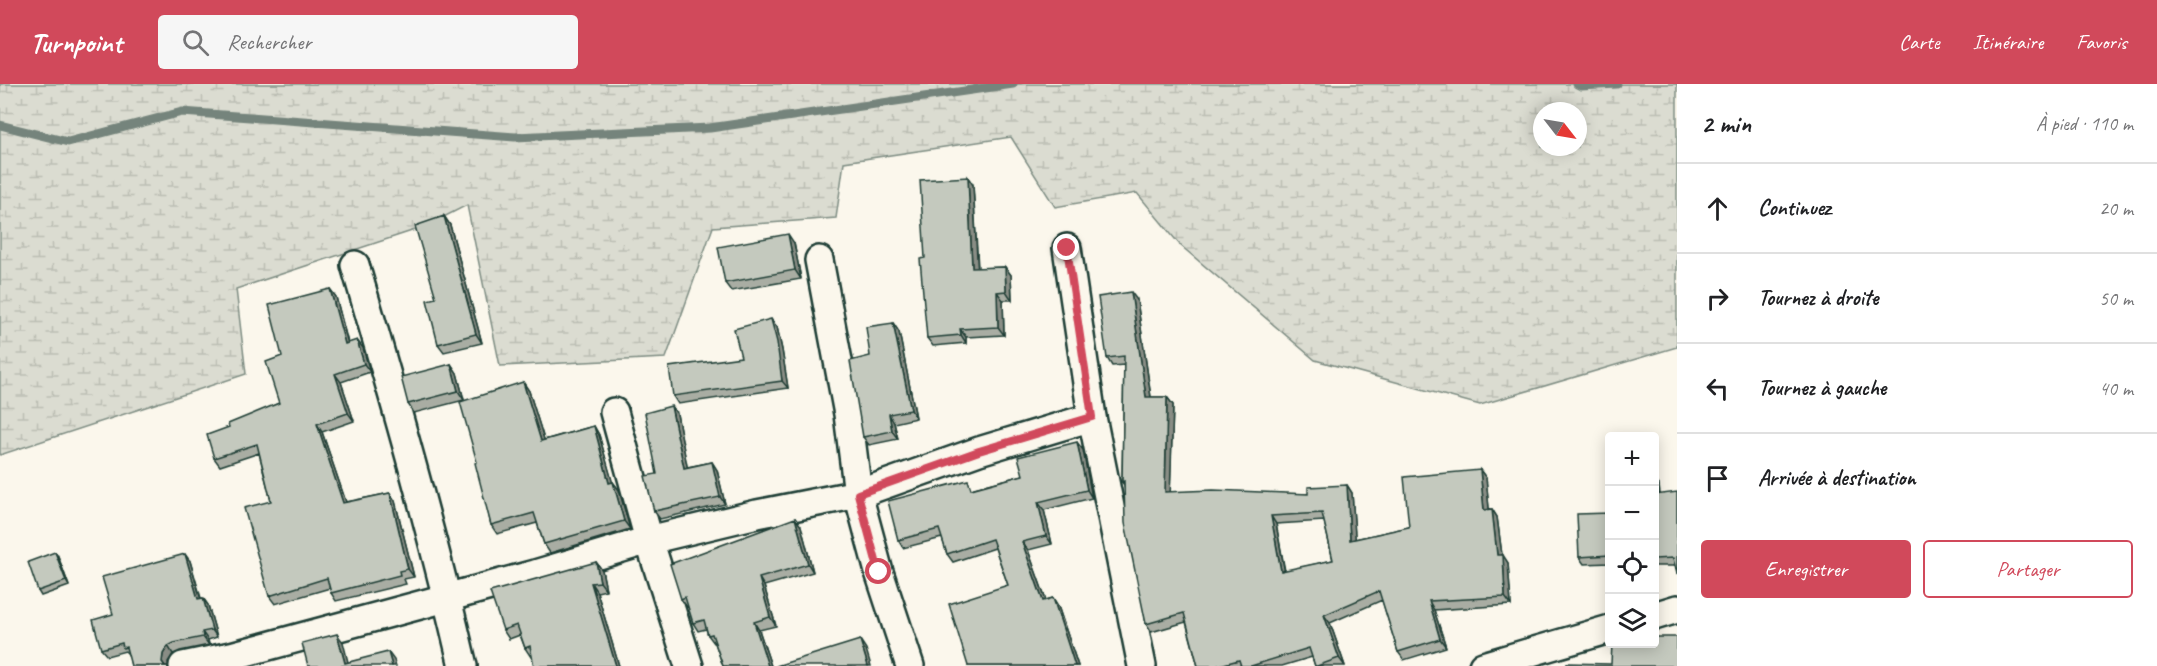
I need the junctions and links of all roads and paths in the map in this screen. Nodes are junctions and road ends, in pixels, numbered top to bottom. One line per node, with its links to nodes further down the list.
1 (1067, 248): 5 (street)
2 (819, 260): 6 (street)
3 (355, 265): 8 (street)
4 (614, 412): 7 (street)
5 (1092, 417): 6 (street); 18 (street)
6 (858, 494): 7 (street); 17 (street)
7 (649, 540): 8 (street); 16 (street)
8 (448, 597): 12 (street); 15 (street)
9 (1677, 609): 10 (street)
10 (1659, 614)
11 (1605, 631): 13 (street)
12 (233, 661): 14 (street)
13 (1519, 661): 19 (street)
14 (183, 666)
15 (464, 666)
16 (689, 666)
17 (910, 666)
18 (1142, 666)
19 (1483, 666)

